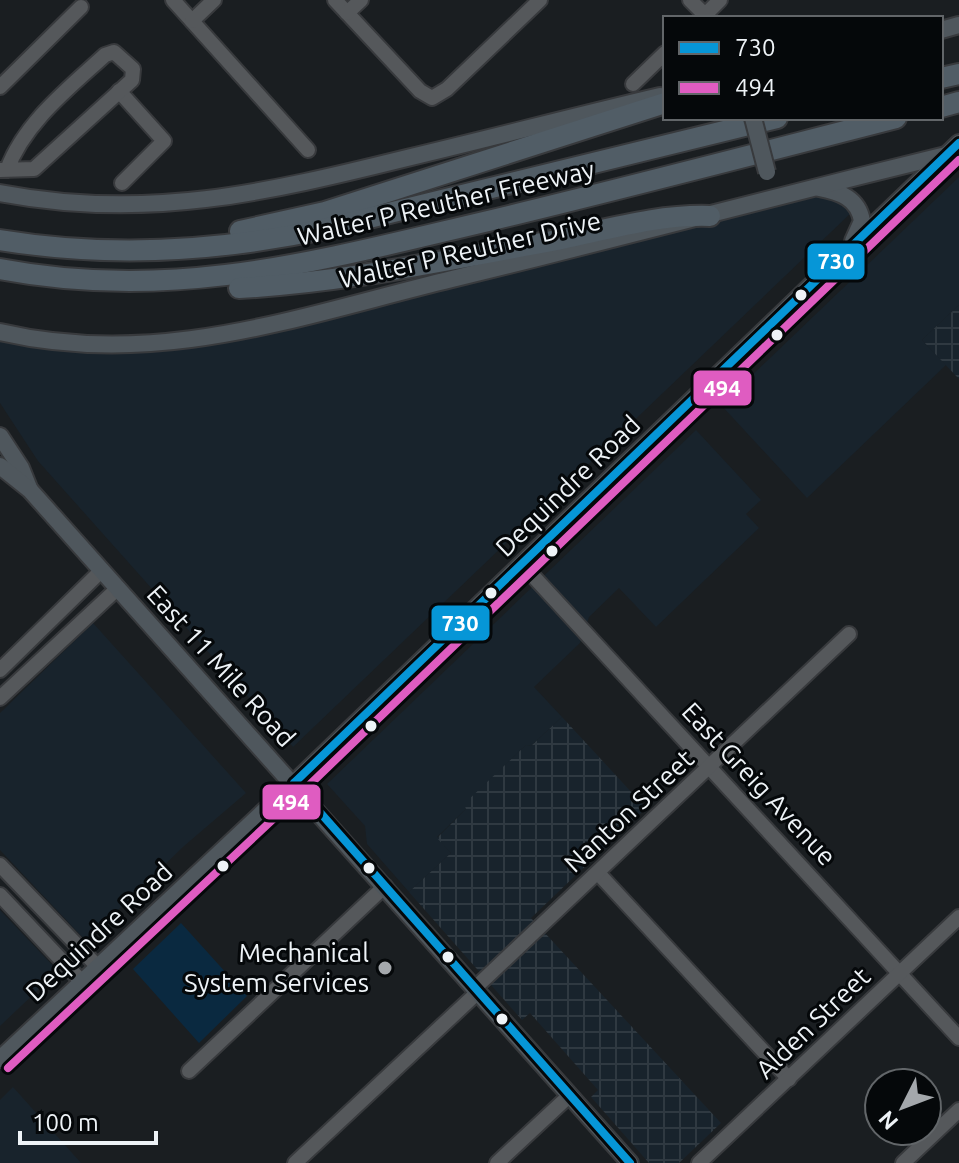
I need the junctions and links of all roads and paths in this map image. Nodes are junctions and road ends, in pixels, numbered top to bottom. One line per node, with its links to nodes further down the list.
1 (173, 0): 12 (street)
2 (214, 0): 12 (street)
3 (335, 0): 9 (street)
4 (361, 0): 9 (street)
5 (540, 0): 9 (street)
6 (690, 0): 10 (street)
7 (720, 0): 11 (street)
8 (81, 7): 15 (street)
9 (347, 13)
10 (704, 16)
11 (706, 16)
12 (192, 21): 23 (street)
13 (663, 55): 14 (street)
14 (633, 84)
15 (0, 87)
16 (119, 91): 25 (street); 25 (street); 26 (street)
17 (663, 94): 28 (main road)
18 (663, 104): 33 (highway)
19 (754, 120): 29 (main road, bridge)
20 (769, 120): 33 (highway, Walter P Reuther Freeway)
21 (888, 120): 35 (highway, Walter P Reuther Freeway)
22 (959, 143): 24 (main road, Dequindre Road)
23 (308, 150)
24 (952, 154): 27 (main road, Walter P Reuther Drive); 32 (main road, Dequindre Road)
25 (4, 170)
26 (122, 183)
27 (815, 187): 29 (main road, Walter P Reuther Drive); 32 (main road)
28 (0, 193)
29 (773, 197): 30 (main road, Walter P Reuther Drive)
30 (710, 216): 35 (highway); 36 (main road, Walter P Reuther Drive)
31 (0, 240): 33 (highway, Walter P Reuther Freeway)
32 (849, 249): 40 (main road, Dequindre Road)
33 (103, 251)
34 (0, 269): 35 (highway, Walter P Reuther Freeway)
35 (159, 281)
36 (3, 334)
37 (0, 436): 39 (main road, East 11 Mile Road)
38 (0, 466): 39 (main road, East 11 Mile Road)
39 (30, 490): 41 (main road, East 11 Mile Road)
40 (522, 564): 48 (street, East Greig Avenue); 49 (main road, Dequindre Road)
41 (102, 570): 42 (main road, East 11 Mile Road); 44 (street)
42 (118, 588): 45 (street); 49 (main road, East 11 Mile Road)
43 (849, 634): 48 (street, Nanton Street)
44 (16, 655): 45 (street); 46 (street)
45 (31, 669): 47 (street)
46 (0, 670)
47 (2, 694)
48 (710, 766): 51 (street, Nanton Street); 56 (street, East Greig Avenue)
49 (294, 783): 52 (main road, East 11 Mile Road); 55 (main road, Dequindre Road)
50 (0, 865): 55 (street)
51 (598, 873): 58 (street, Nanton Street); 62 (street)
52 (385, 886): 58 (main road, East 11 Mile Road); 61 (street)
53 (0, 895): 57 (street)
54 (959, 917): 56 (street, Alden Street)
55 (98, 967): 57 (main road, Dequindre Road)
56 (900, 972): 59 (street, East Greig Avenue); 62 (street, Alden Street)
57 (82, 982): 60 (main road, Dequindre Road)
58 (476, 990): 63 (main road, East 11 Mile Road); 65 (street, Nanton Street)
59 (959, 1038)
60 (0, 1059)
61 (189, 1071)
62 (789, 1079): 68 (street, Alden Street)
63 (570, 1095): 66 (street); 67 (main road, East 11 Mile Road)
64 (959, 1110): 69 (street)
65 (295, 1163)
66 (497, 1163)
67 (630, 1163)
68 (699, 1163)
69 (903, 1163)

